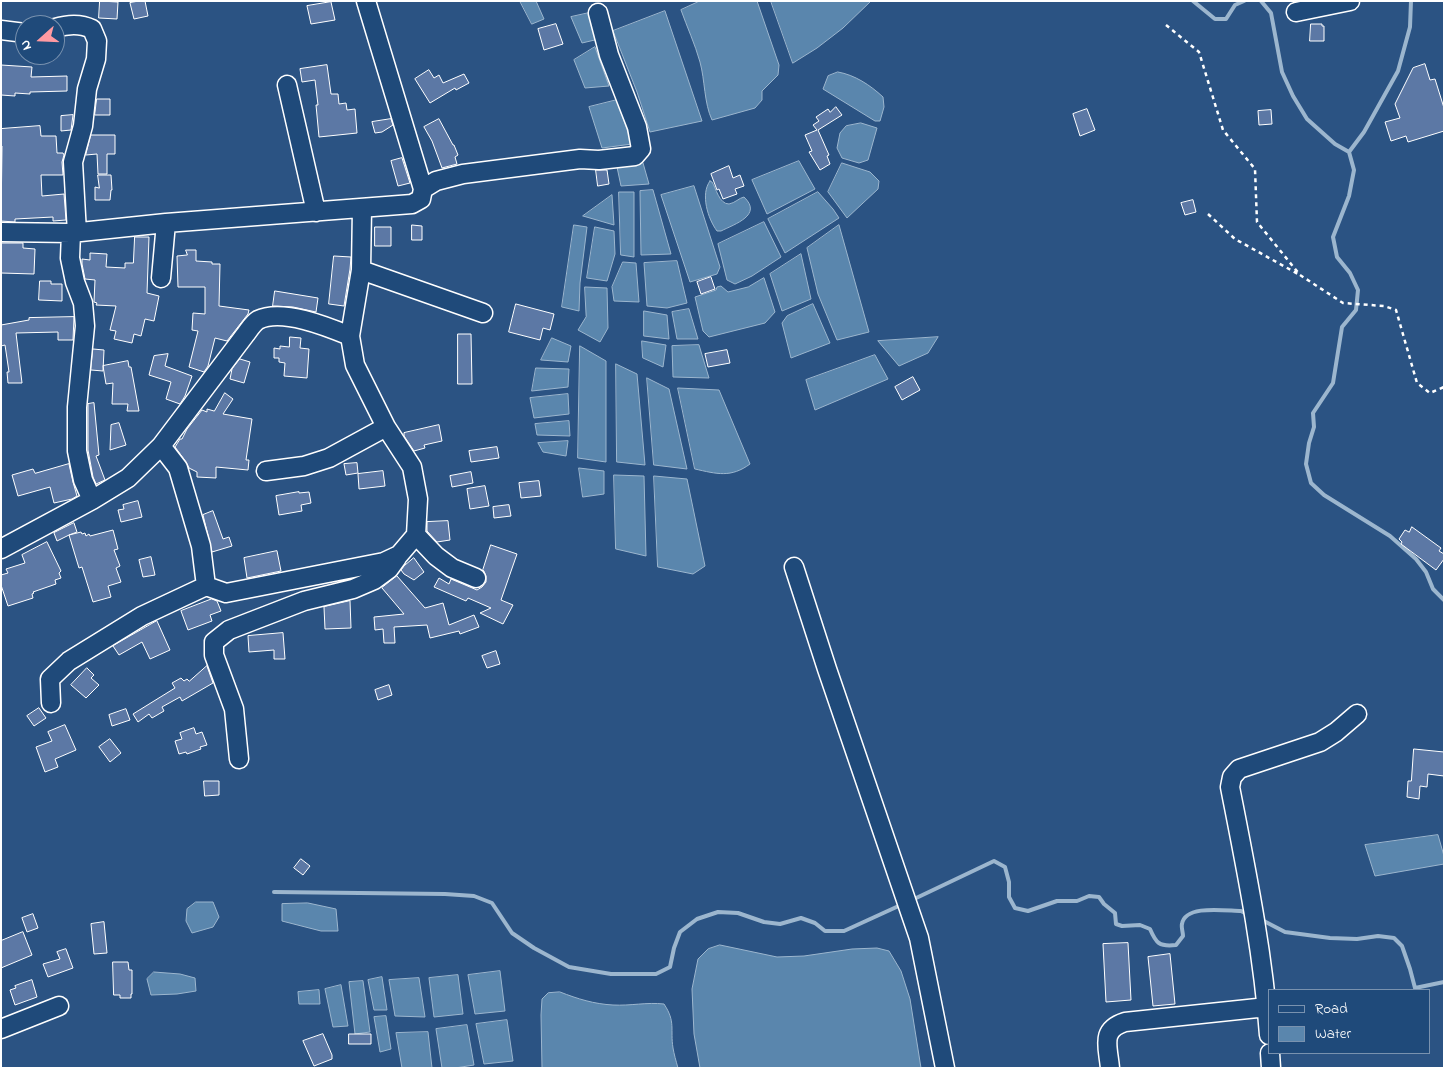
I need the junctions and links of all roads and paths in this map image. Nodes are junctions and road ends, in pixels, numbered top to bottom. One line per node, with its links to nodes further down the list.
1 (366, 1): 10 (street)
2 (1350, 1): 3 (street)
3 (1296, 12)
4 (598, 13): 10 (street)
5 (65, 25): 16 (street)
6 (1166, 25): 18 (path)
7 (1, 30): 8 (street)
8 (15, 32)
9 (287, 85): 12 (street)
10 (423, 189): 11 (street)
11 (362, 208): 12 (street); 17 (street)
12 (316, 212): 14 (street)
13 (1208, 214): 18 (path)
14 (166, 223): 16 (street); 19 (street)
15 (1, 232): 16 (street)
16 (74, 233): 26 (street)
17 (361, 270): 20 (street); 21 (street)
18 (1300, 275): 22 (path)
19 (161, 278)
20 (483, 313)
21 (350, 336): 23 (street); 24 (street)
22 (1444, 387)
23 (386, 427): 25 (street); 27 (street)
24 (161, 446): 26 (street); 32 (street)
25 (266, 471)
26 (92, 500): 28 (street)
27 (416, 535): 29 (street); 31 (street)
28 (1, 550)
29 (399, 556): 32 (street); 35 (street)
30 (794, 567): 41 (street)
31 (476, 578)
32 (206, 586): 33 (street)
33 (51, 703)
34 (1357, 714): 37 (street)
35 (239, 759)
36 (60, 1006): 39 (street)
37 (1267, 1007): 38 (street); 42 (street)
38 (1268, 1021)
39 (1, 1028)
40 (1270, 1054): 43 (street)
41 (945, 1068)
42 (1110, 1068)
43 (1271, 1068)

